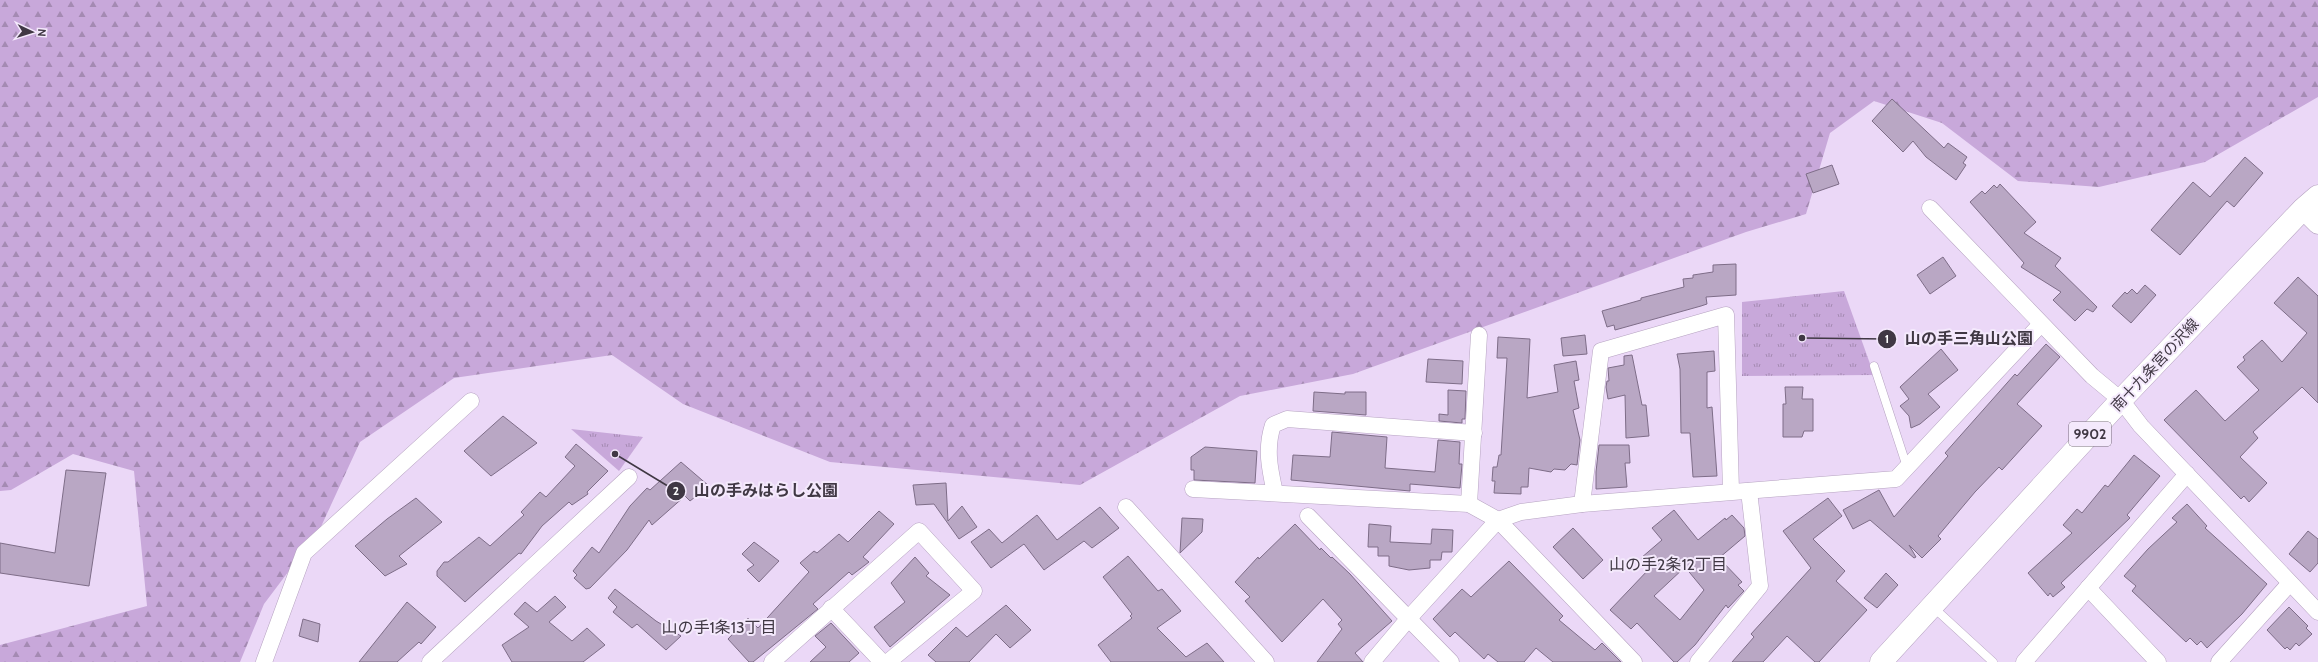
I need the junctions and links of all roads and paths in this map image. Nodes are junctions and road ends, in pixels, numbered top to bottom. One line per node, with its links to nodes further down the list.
1 (2311, 202): 3 (street); 7 (main road, 南十九条宮の沢線 / 9902)
2 (1930, 208): 4 (street)
3 (2318, 224)
4 (2040, 324): 7 (street); 10 (street)
5 (1479, 335): 9 (street)
6 (1874, 366): 10 (lane)
7 (2121, 400): 11 (street); 24 (main road, 南十九条宮の沢線 / 9902)
8 (471, 401): 28 (street)
9 (1474, 433): 16 (street); 17 (street)
10 (1907, 467): 15 (street)
11 (2187, 474): 22 (street); 23 (street)
12 (629, 477): 29 (street)
13 (1193, 489): 16 (street)
14 (1731, 491): 15 (street); 18 (street); 18 (street)
15 (1749, 491): 37 (street)
16 (1276, 493): 17 (street)
17 (1469, 504): 21 (street)
18 (1582, 504): 21 (street)
19 (1126, 507): 33 (street)
20 (1308, 516): 27 (street)
21 (1498, 520): 27 (street); 36 (street)
22 (2290, 583): 26 (street); 42 (street)
23 (2088, 588): 40 (street); 41 (street)
24 (1931, 606): 38 (main road, 南十九条宮の沢線 / 9902); 39 (lane)
25 (831, 608): 30 (street); 31 (street); 32 (street)
26 (2318, 612)
27 (1409, 618): 34 (street); 35 (street)
28 (264, 662)
29 (430, 662)
30 (772, 662)
31 (882, 662)
32 (888, 662)
33 (1266, 662)
34 (1372, 662)
35 (1451, 662)
36 (1634, 662)
37 (1698, 662)
38 (1881, 662)
39 (1993, 662)
40 (2024, 662)
41 (2158, 662)
42 (2219, 662)

